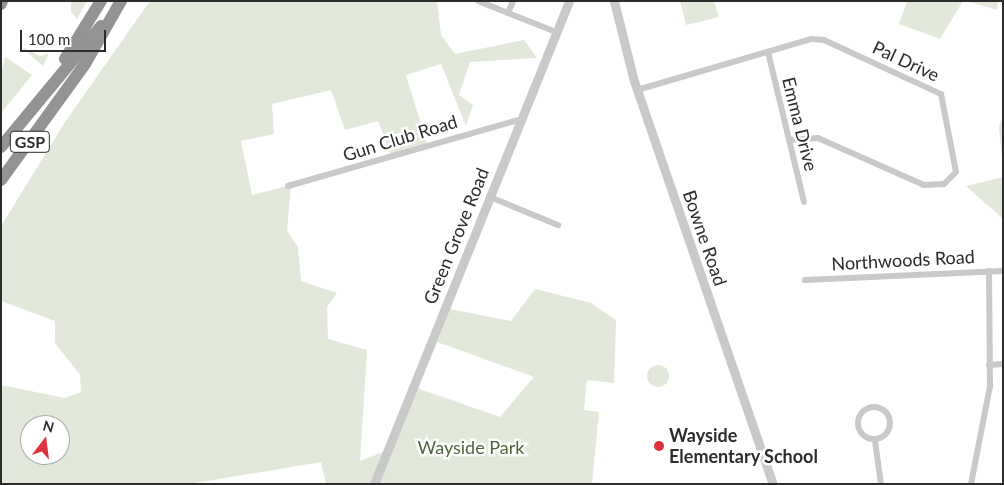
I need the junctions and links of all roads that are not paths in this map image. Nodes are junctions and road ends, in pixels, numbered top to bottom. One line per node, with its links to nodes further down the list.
1 (101, 1): 12 (highway, GSP)
2 (119, 1): 12 (highway); 15 (highway, GSP)
3 (478, 1): 7 (street)
4 (513, 1): 7 (street)
5 (569, 1): 8 (street, Green Grove Road)
6 (614, 1): 10 (street, Bowne Road)
7 (508, 13): 8 (street)
8 (556, 32): 11 (street, Green Grove Road)
9 (768, 52): 10 (street, Pal Drive); 13 (street, Emma Drive); 13 (street, Pal Drive)
10 (637, 90): 27 (street, Bowne Road)
11 (521, 119): 16 (street, Gun Club Road); 17 (street, Green Grove Road)
12 (18, 127): 14 (highway)
13 (789, 140): 18 (street, Emma Drive)
14 (1, 147)
15 (1, 180)
16 (288, 186)
17 (490, 197): 19 (street); 26 (street, Green Grove Road)
18 (804, 202)
19 (558, 225)
20 (989, 271): 21 (street, Northwoods Road); 22 (street, Northwoods Road); 24 (street)
21 (1003, 271)
22 (805, 280)
23 (1003, 364): 24 (street)
24 (989, 366): 29 (street)
25 (876, 441): 25 (street); 28 (street)
26 (374, 484)
27 (773, 484)
28 (881, 484)
29 (971, 484)

